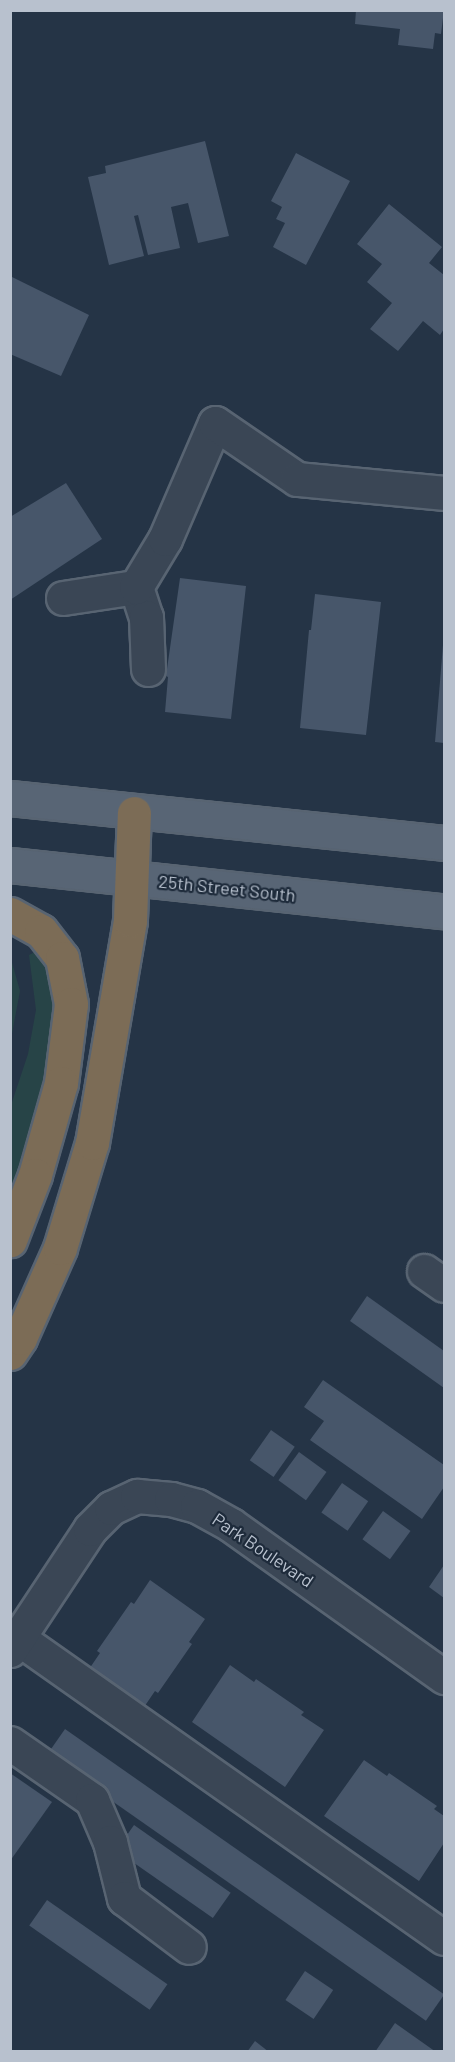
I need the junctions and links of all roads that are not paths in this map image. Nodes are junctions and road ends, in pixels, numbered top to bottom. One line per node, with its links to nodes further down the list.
1 (444, 493): 2 (street)
2 (136, 587): 3 (street); 4 (street)
3 (63, 598)
4 (148, 669)
5 (10, 798): 6 (main road)
6 (134, 813): 7 (main road); 9 (highway)
7 (444, 843)
8 (10, 865): 9 (main road, 25th Street South)
9 (134, 879): 10 (main road, 25th Street South); 13 (highway)
10 (444, 910)
11 (10, 914): 12 (highway)
12 (10, 1240)
13 (10, 1353)
14 (14, 1644): 15 (street, Park Boulevard); 17 (street)
15 (444, 1677)
16 (10, 1743): 18 (street)
17 (444, 1938)
18 (189, 1947)

